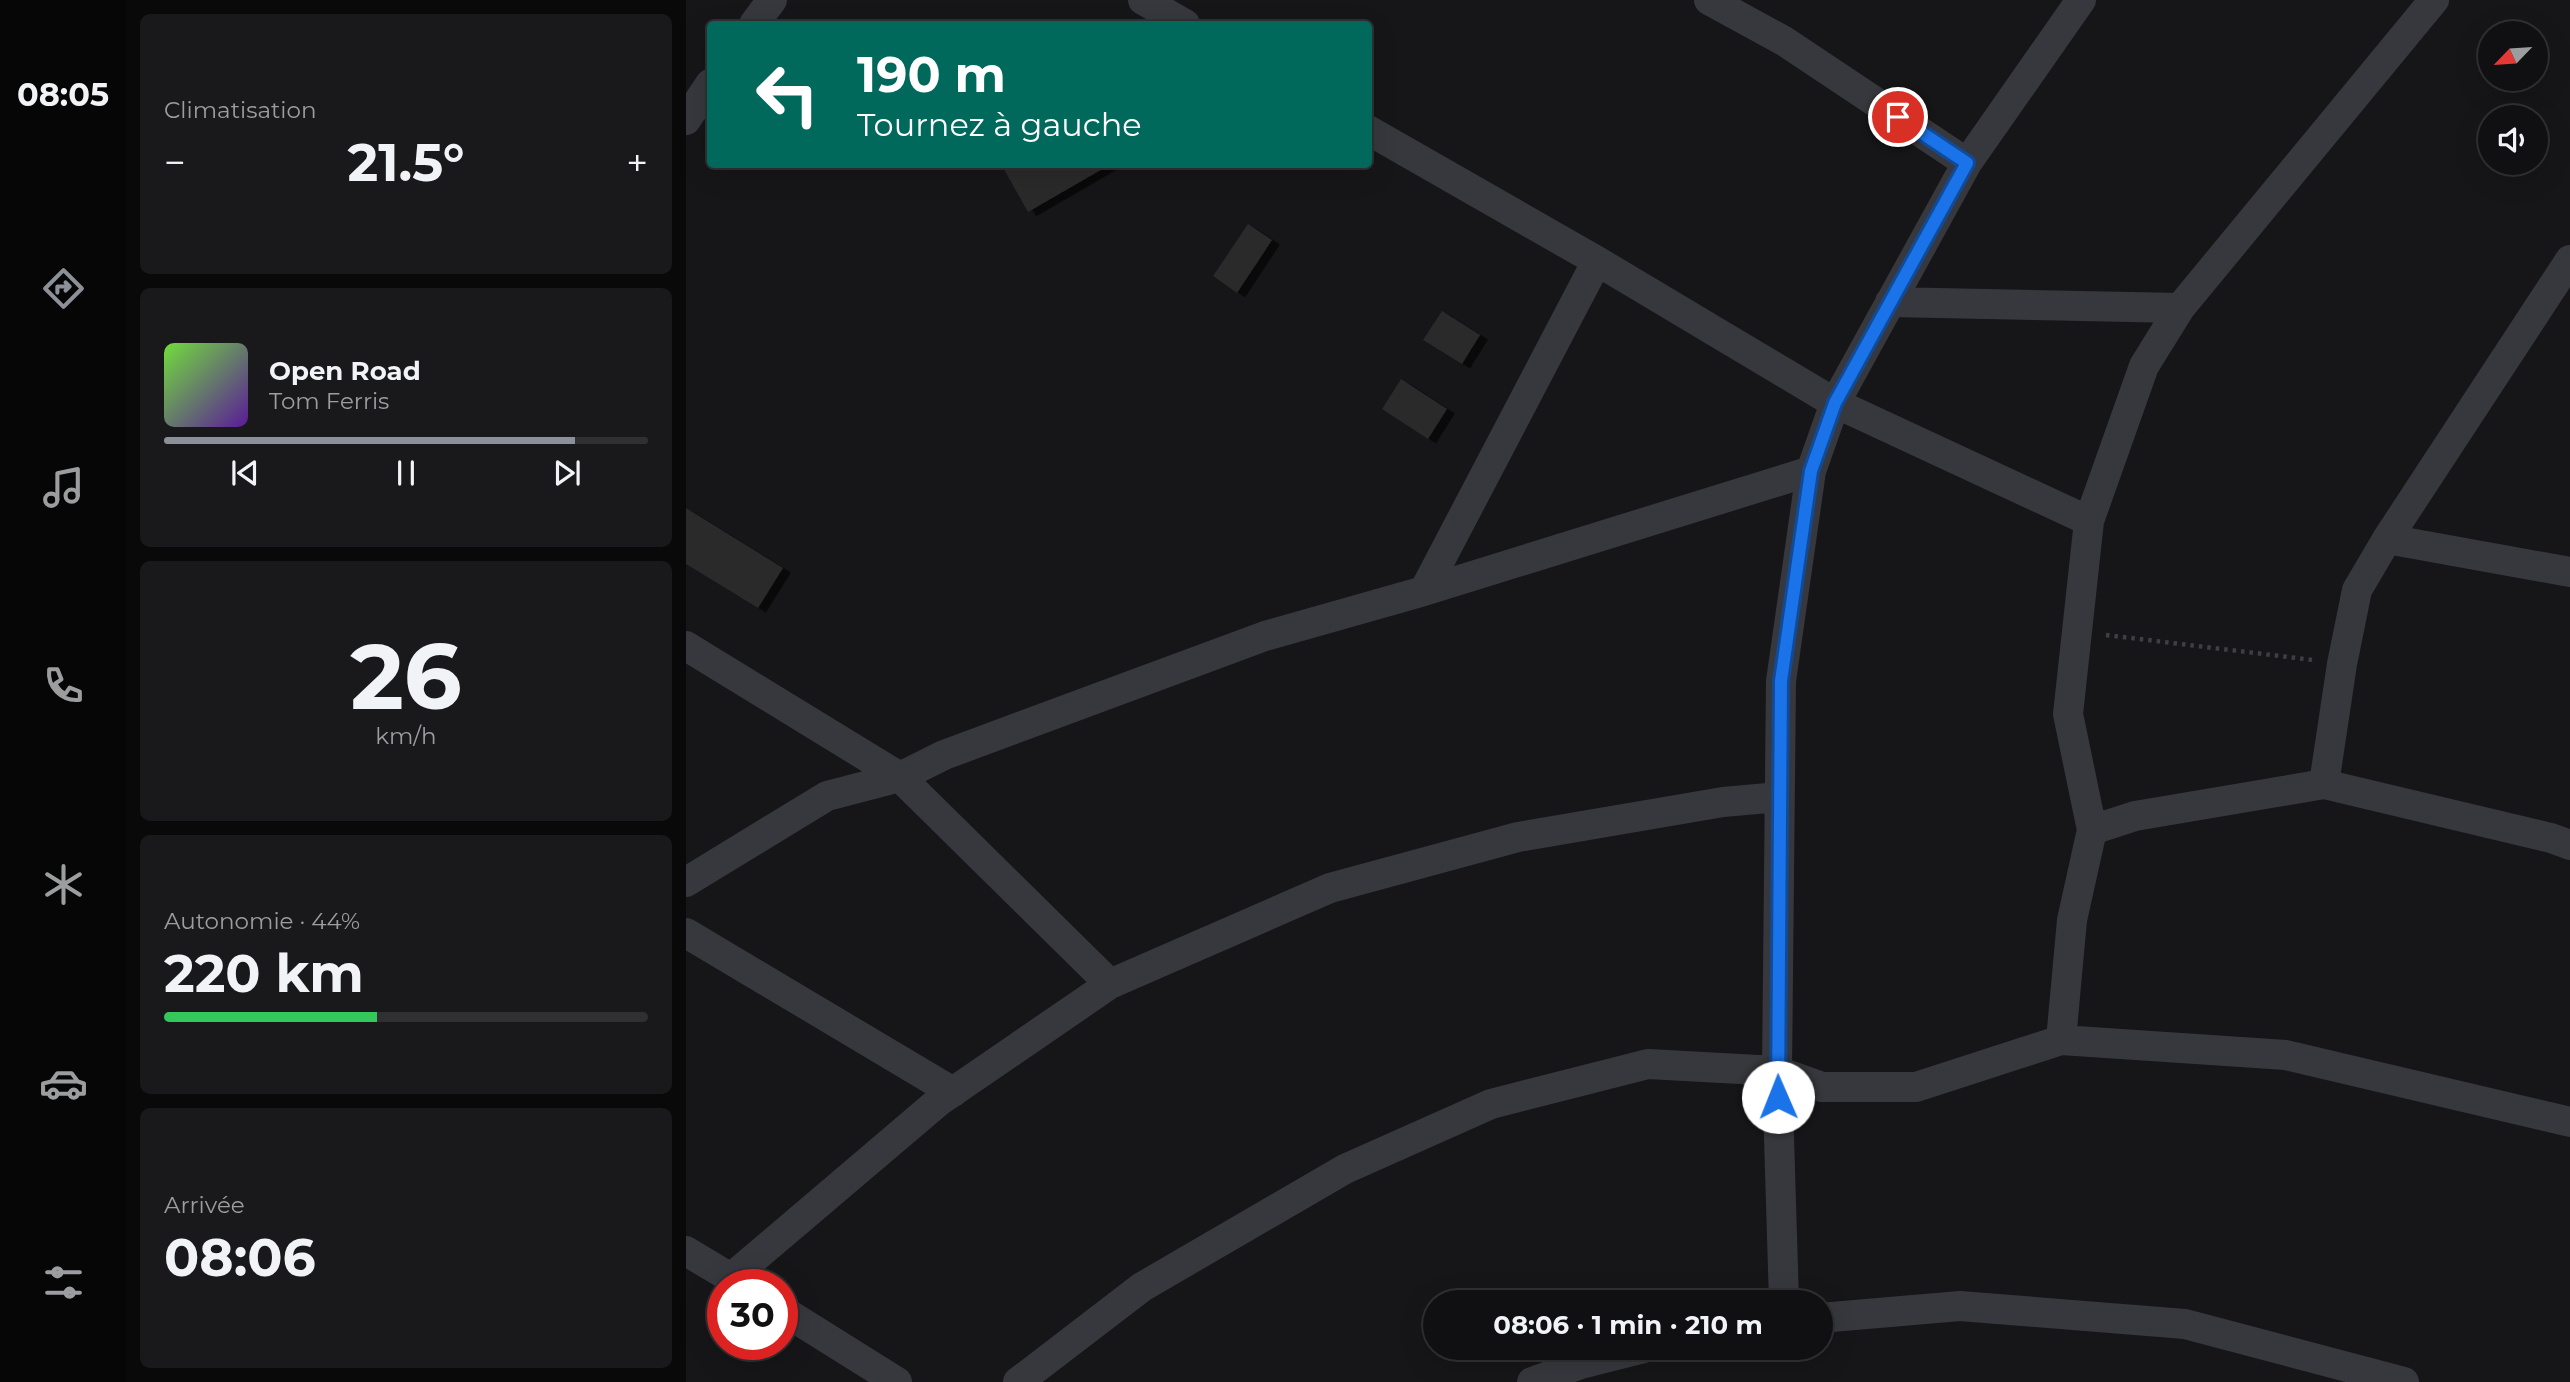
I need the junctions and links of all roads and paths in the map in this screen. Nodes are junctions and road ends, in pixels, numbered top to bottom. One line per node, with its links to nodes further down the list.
1 (772, 0): 6 (street)
2 (1143, 0): 7 (street)
3 (1709, 0): 11 (street)
4 (2081, 0): 11 (street)
5 (2434, 0): 15 (street)
6 (756, 21)
7 (1180, 21)
8 (707, 88): 9 (street)
9 (686, 120)
10 (1372, 132): 13 (street)
11 (1967, 163): 14 (street)
12 (2570, 260): 19 (street)
13 (1597, 261): 16 (street); 21 (street)
14 (1891, 302): 15 (street); 16 (street)
15 (2180, 308): 18 (street)
16 (1835, 403): 17 (street); 18 (street)
17 (1811, 471): 21 (street); 27 (street)
18 (2089, 521): 22 (street)
19 (2387, 539): 20 (street); 24 (street)
20 (2570, 572)
21 (1424, 591): 25 (street)
22 (2077, 631): 24 (path); 28 (street)
23 (686, 646): 25 (street)
24 (2343, 664): 26 (street)
25 (900, 777): 30 (street); 32 (street)
26 (2324, 784): 28 (street); 29 (street)
27 (1779, 797): 32 (street); 34 (street)
28 (2092, 830): 33 (street)
29 (2570, 845)
30 (686, 882)
31 (686, 933): 35 (street)
32 (1110, 984): 35 (street)
33 (2061, 1040): 34 (street); 36 (street)
34 (1777, 1071): 40 (street); 45 (street)
35 (953, 1092): 39 (street)
36 (2570, 1122)
37 (686, 1251): 38 (street)
38 (716, 1269)
39 (750, 1269)
40 (1784, 1290)
41 (1833, 1317): 47 (street)
42 (798, 1320): 44 (street)
43 (1597, 1360): 46 (street)
44 (897, 1382)
45 (1018, 1382)
46 (1532, 1382)
47 (2404, 1382)

